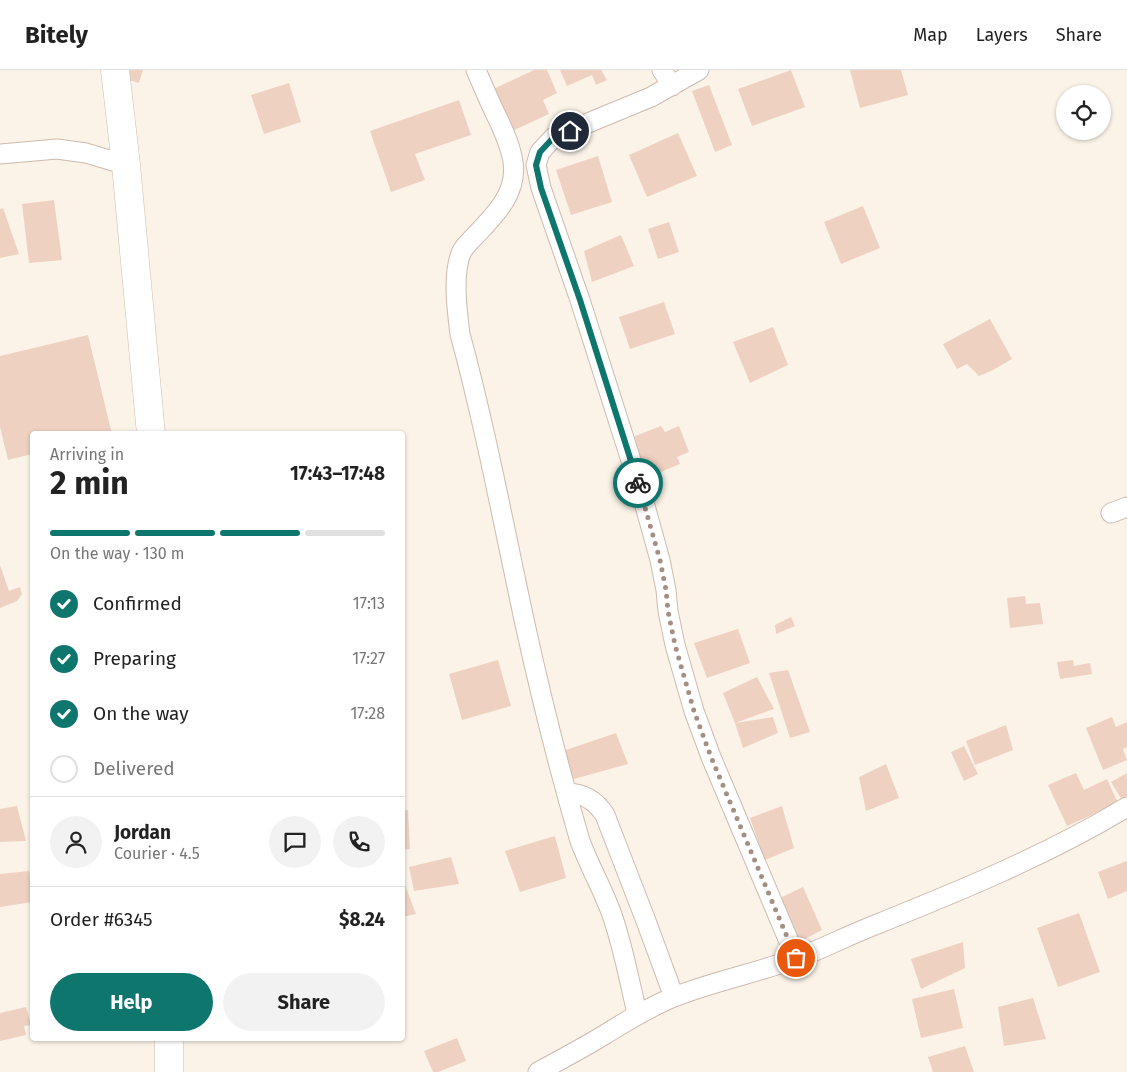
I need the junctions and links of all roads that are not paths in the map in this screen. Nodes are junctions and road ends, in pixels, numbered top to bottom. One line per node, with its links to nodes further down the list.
1 (115, 70): 6 (street)
2 (476, 70): 8 (street)
3 (699, 70): 4 (street)
4 (667, 78): 10 (street)
5 (0, 154): 6 (street)
6 (126, 165): 7 (street)
7 (151, 431)
8 (567, 793): 11 (street); 12 (street)
9 (1127, 807): 10 (street)
10 (796, 958): 11 (street)
11 (674, 997): 12 (street)
12 (637, 1014): 15 (street)
13 (169, 1041): 14 (street)
14 (169, 1072)
15 (538, 1072)

